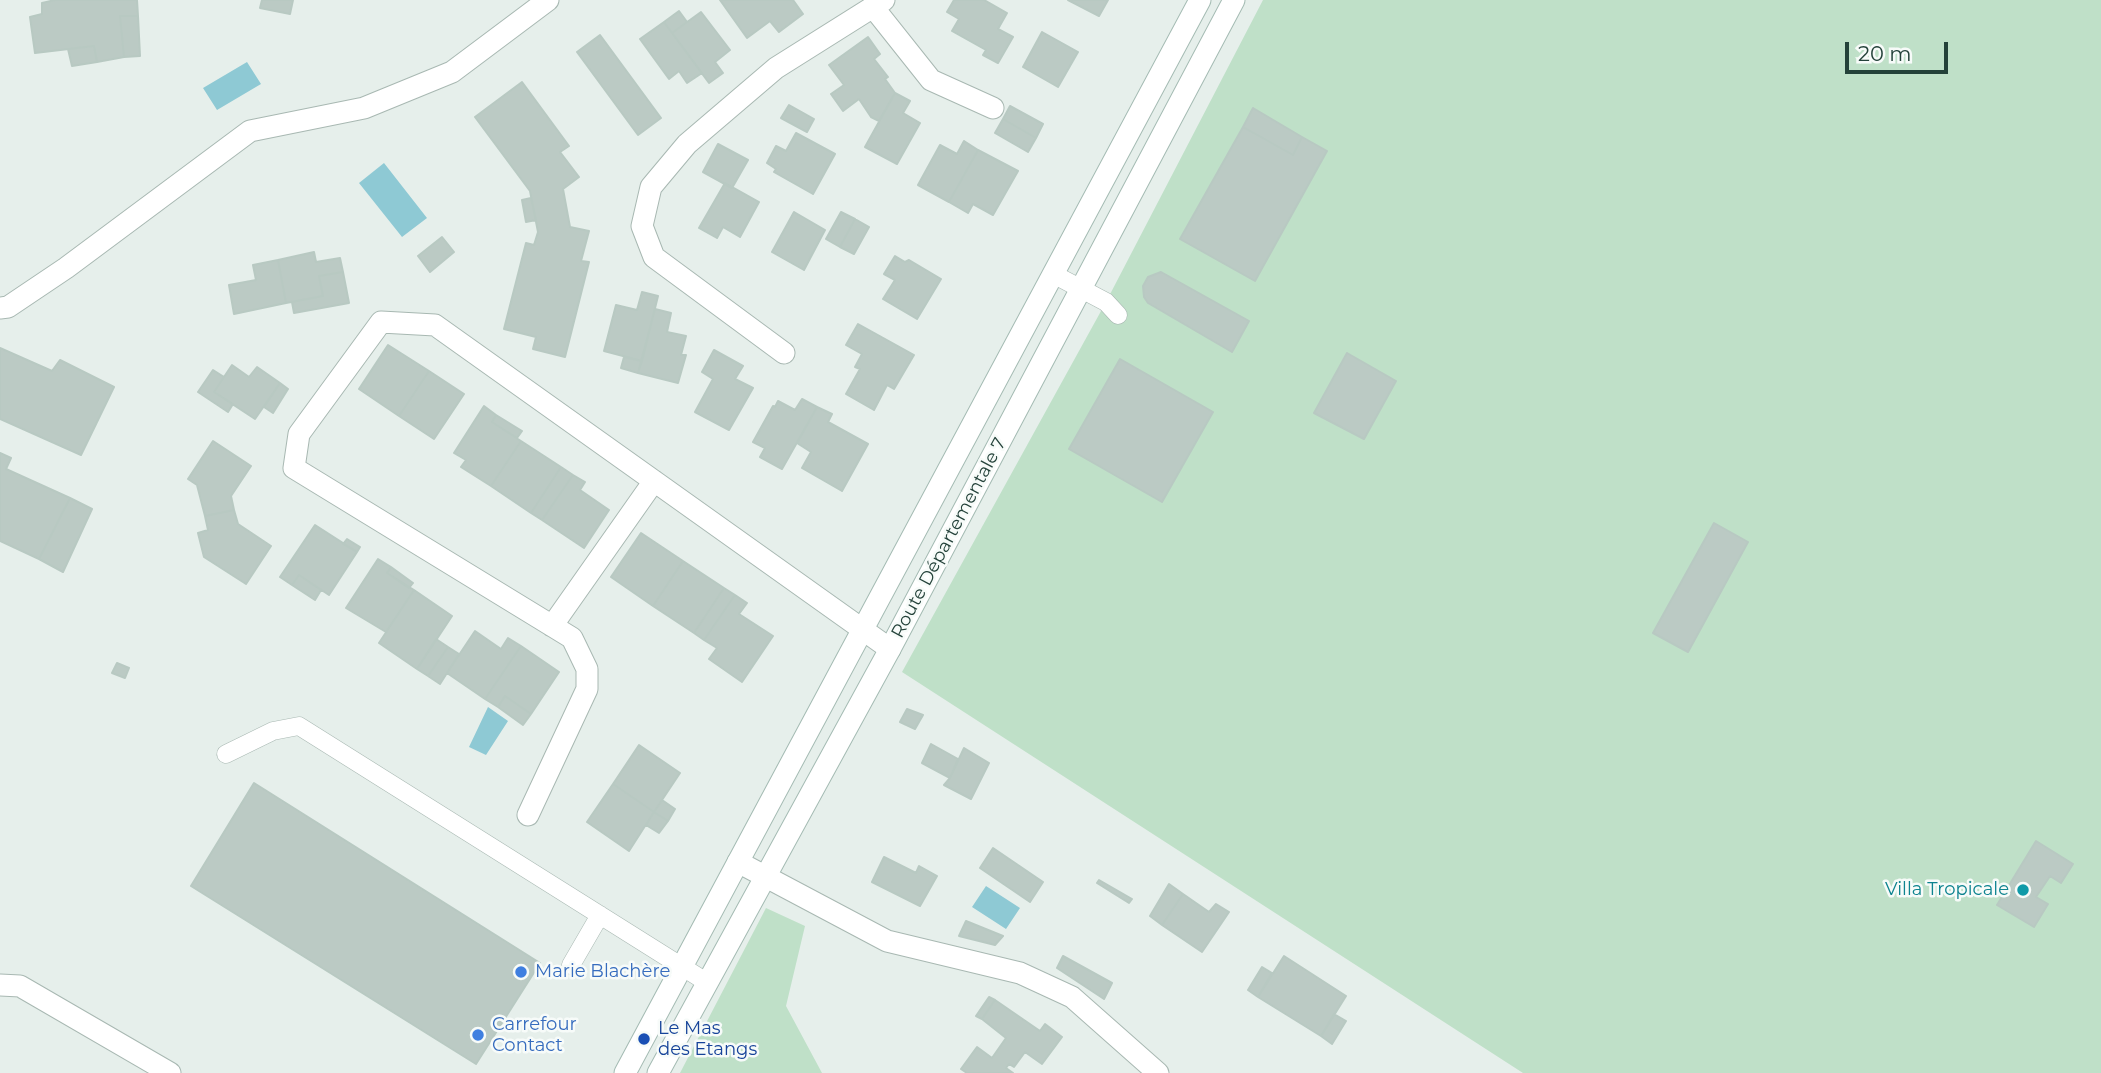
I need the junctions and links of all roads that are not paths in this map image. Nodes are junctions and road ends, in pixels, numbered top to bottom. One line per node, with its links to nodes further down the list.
1 (548, 0): 8 (street)
2 (1200, 0): 6 (street, Route Départementale 7)
3 (1234, 0): 7 (street, Route Départementale 7)
4 (878, 4): 5 (street); 10 (street)
5 (993, 108)
6 (1053, 274): 7 (lane); 13 (street, Route Départementale 7)
7 (1081, 289): 9 (lane); 14 (street, Route Départementale 7)
8 (0, 308)
9 (1118, 316)
10 (784, 353)
11 (654, 481): 12 (street); 12 (street); 13 (street)
12 (552, 626): 16 (street)
13 (862, 630): 14 (street); 17 (street, Route Départementale 7)
14 (890, 649): 18 (street, Route Départementale 7)
15 (226, 754): 19 (lane)
16 (528, 816)
17 (738, 862): 18 (street); 21 (street, Route Départementale 7)
18 (765, 877): 22 (street, Route Départementale 7); 27 (street)
19 (600, 915): 20 (lane); 21 (lane)
20 (571, 965)
21 (681, 968): 22 (lane); 25 (street, Route Départementale 7)
22 (708, 983): 26 (street, Route Départementale 7)
23 (0, 985): 24 (street)
24 (170, 1073)
25 (625, 1073)
26 (658, 1073)
27 (1158, 1073)

